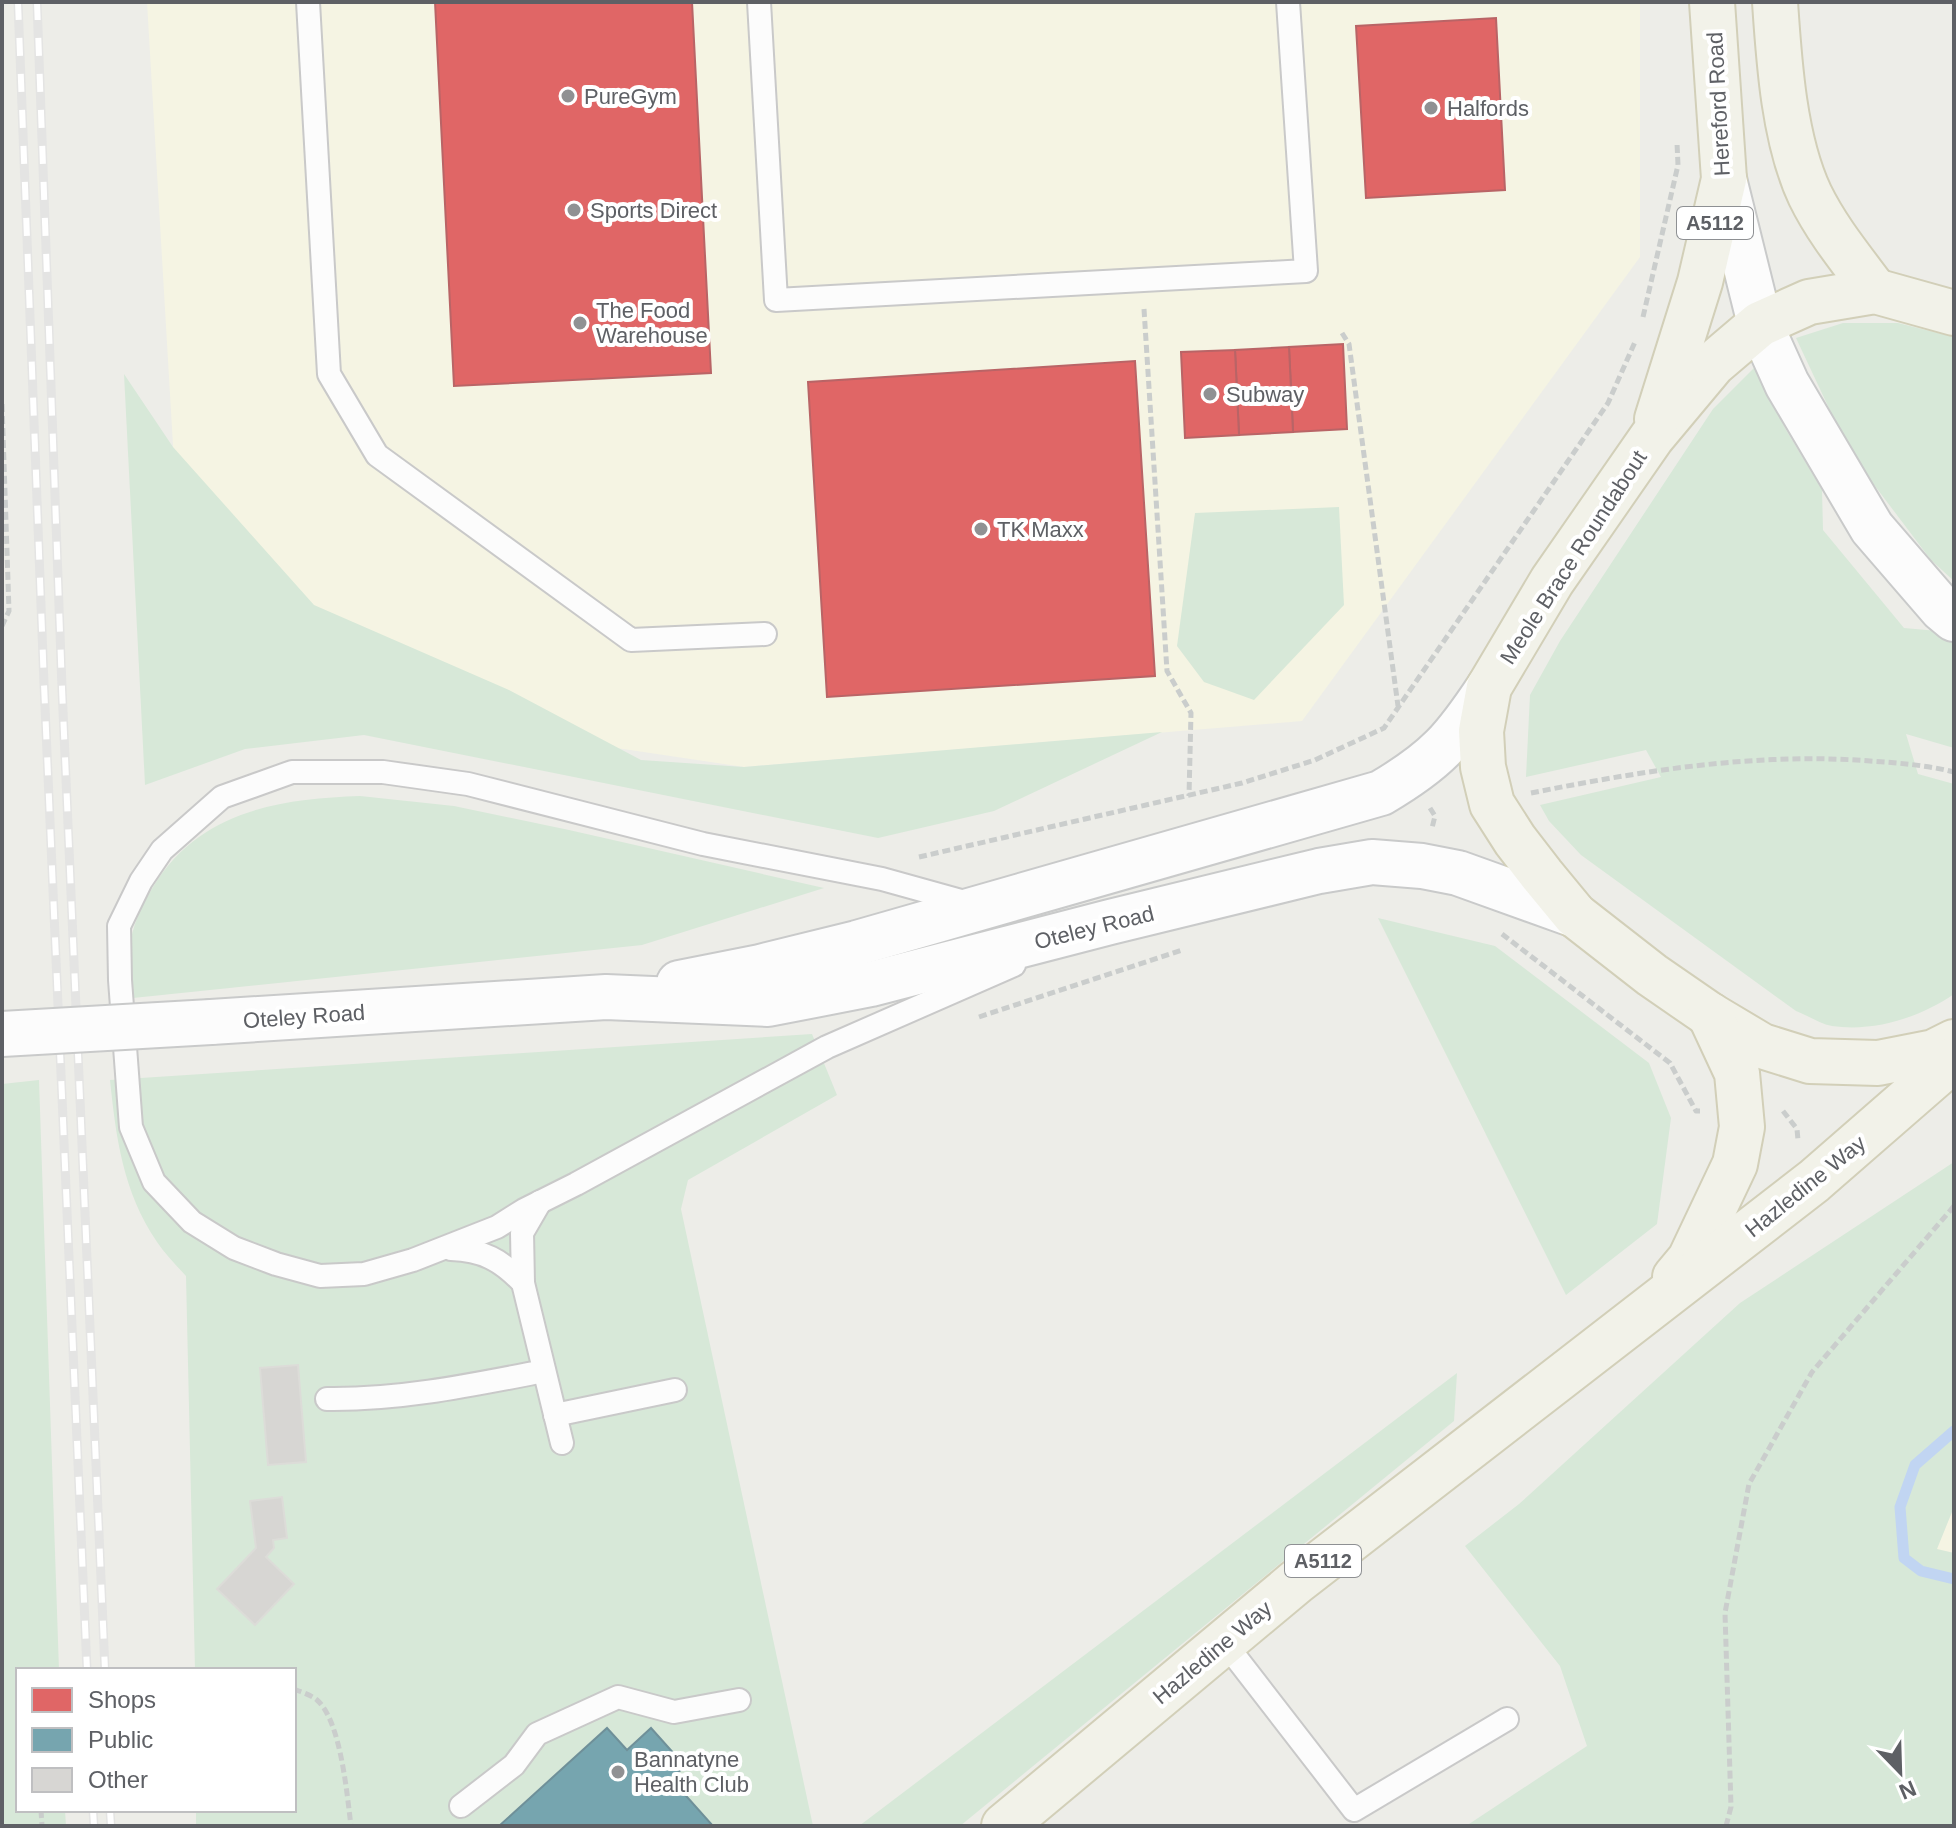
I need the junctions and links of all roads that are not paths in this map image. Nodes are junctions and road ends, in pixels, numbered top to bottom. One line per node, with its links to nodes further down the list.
1 (308, 2): 12 (lane)
2 (759, 2): 3 (lane)
3 (1288, 2)
4 (1712, 2): 6 (main road, Hereford Road / A5112)
5 (1775, 2): 7 (main road)
6 (1724, 179): 9 (main road); 10 (main road, Hereford Road / A5112)
7 (1875, 291): 8 (main road, Meole Brace Roundabout); 9 (main road, Meole Brace Roundabout)
8 (1954, 313)
9 (1760, 324): 10 (main road, Meole Brace Roundabout); 11 (main road)
10 (1652, 437): 13 (main road, Meole Brace Roundabout)
11 (1954, 619)
12 (765, 634)
13 (1489, 687): 14 (main road, Oteley Road); 15 (main road, Meole Brace Roundabout)
14 (979, 906): 17 (main road, Oteley Road); 23 (lane)
15 (1575, 915): 16 (main road, Oteley Road); 18 (main road, Meole Brace Roundabout)
16 (1110, 922): 17 (main road, Oteley Road); 22 (lane)
17 (606, 997): 19 (main road, Oteley Road, bridge)
18 (1710, 1015): 20 (main road, Meole Brace Roundabout); 25 (main road, Hazledine Way / A5112)
19 (2, 1034)
20 (1954, 1042)
21 (1954, 1059): 25 (main road, Hazledine Way / A5112)
22 (540, 1201): 23 (lane); 24 (lane)
23 (443, 1249): 24 (lane)
24 (523, 1283): 26 (lane)
25 (1652, 1308): 31 (main road, Hazledine Way / A5112)
26 (544, 1371): 28 (lane); 29 (lane)
27 (675, 1390): 29 (lane)
28 (327, 1399)
29 (555, 1415): 30 (lane)
30 (562, 1443)
31 (1224, 1642): 33 (lane); 35 (main road, Hazledine Way / A5112)
32 (739, 1700): 34 (lane)
33 (1507, 1719)
34 (461, 1806)
35 (1004, 1826)

